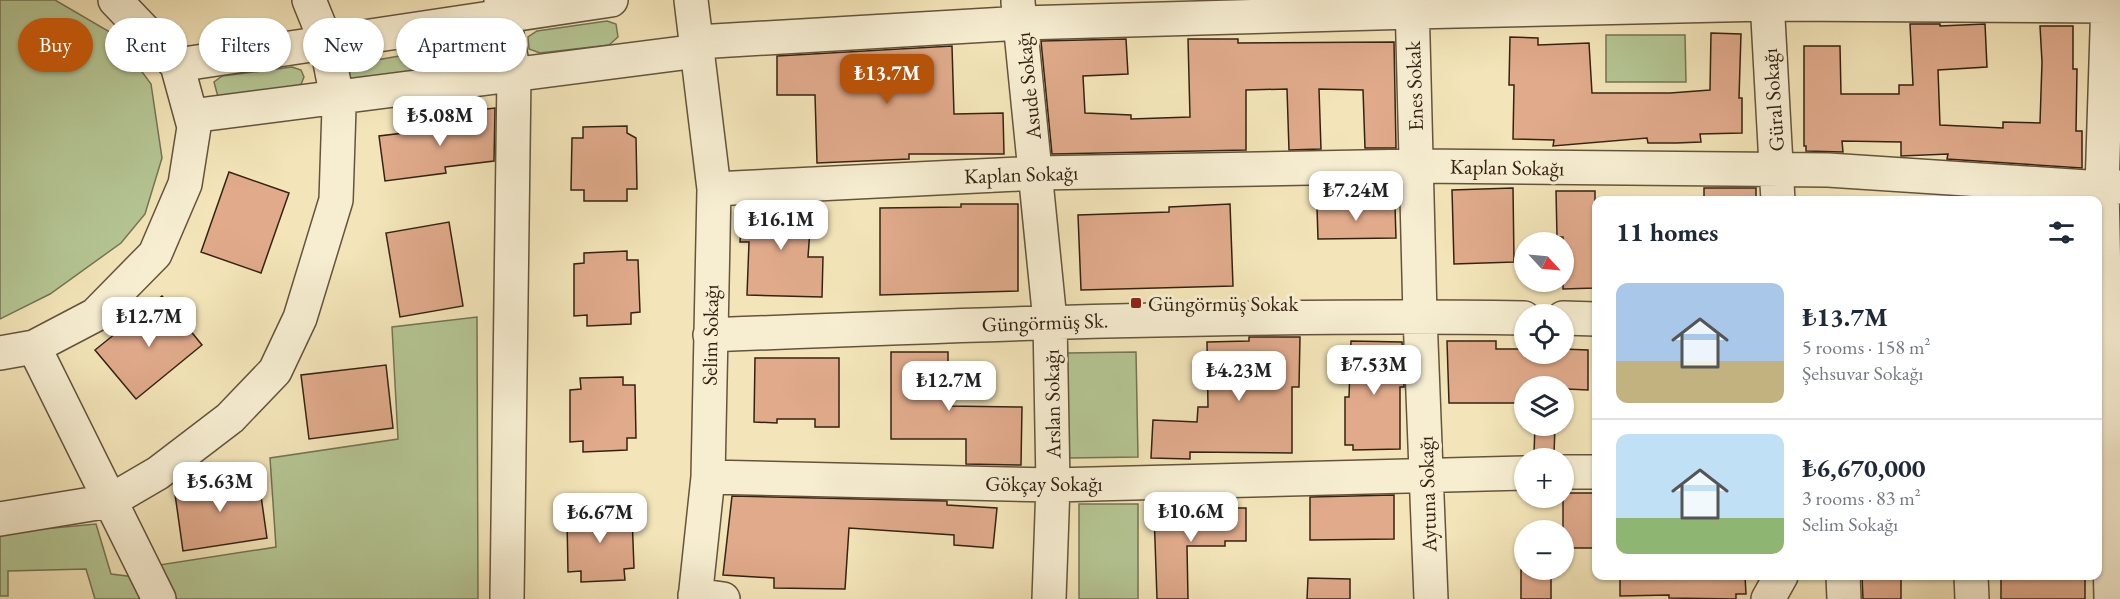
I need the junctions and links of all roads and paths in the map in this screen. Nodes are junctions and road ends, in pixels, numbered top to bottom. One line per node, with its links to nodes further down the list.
1 (115, 0): 11 (street)
2 (309, 0): 12 (street)
3 (611, 0): 8 (street)
4 (691, 0): 15 (street, Selim Sokağı)
5 (1767, 2): 6 (street); 7 (street); 24 (street, Güral Sokağı)
6 (2108, 3): 25 (street)
7 (1412, 6): 9 (street); 22 (street, Enes Sokak)
8 (503, 8): 13 (street); 19 (street)
9 (1110, 10): 10 (street)
10 (1019, 11): 15 (street); 23 (street, Asude Sokağı)
11 (132, 18)
12 (316, 18)
13 (384, 31)
14 (303, 46): 16 (street)
15 (698, 47): 19 (street); 26 (street, Selim Sokağı)
16 (187, 63)
17 (179, 72): 21 (street)
18 (332, 72): 20 (street)
19 (514, 75): 20 (street); 49 (street)
20 (337, 98): 21 (street); 42 (street)
21 (191, 116): 34 (street)
22 (1416, 166): 23 (street, Kaplan Sokağı); 24 (street, Kaplan Sokağı); 27 (street, Enes Sokak)
23 (1037, 173): 26 (street, Kaplan Sokağı); 32 (street, Arslan Sokağı)
24 (1778, 186): 25 (street, Kaplan Sokağı)
25 (2111, 187): 28 (street)
26 (714, 189): 33 (street, Selim Sokağı)
27 (1420, 316): 29 (street, Güngörmüş Sk.); 32 (street, Güngörmüş Sk.); 39 (street, Aytuna Sokağı)
28 (2107, 317): 55 (street)
29 (1514, 318)
30 (1574, 318): 31 (street)
31 (1592, 319)
32 (1050, 321): 33 (street, Güngörmüş Sk.); 41 (street, Arslan Sokağı)
33 (710, 335): 40 (street, Selim Sokağı)
34 (34, 347): 35 (street); 42 (street)
35 (0, 353)
36 (1574, 472): 37 (street)
37 (1592, 472)
38 (1514, 473): 39 (street, Gökçay Sokağı)
39 (1426, 475): 41 (street, Gökçay Sokağı); 51 (street, Aytuna Sokağı)
40 (708, 477): 41 (street, Gökçay Sokağı); 47 (street, Selim Sokağı)
41 (1053, 485): 50 (street, Arslan Sokağı)
42 (110, 501): 43 (street); 48 (street)
43 (0, 519)
44 (1779, 580): 52 (street)
45 (1843, 580): 53 (street)
46 (1971, 580): 54 (street)
47 (704, 598)
48 (159, 599)
49 (507, 599)
50 (1049, 599)
51 (1431, 599)
52 (1768, 599)
53 (1844, 599)
54 (1972, 599)
55 (2111, 599)

